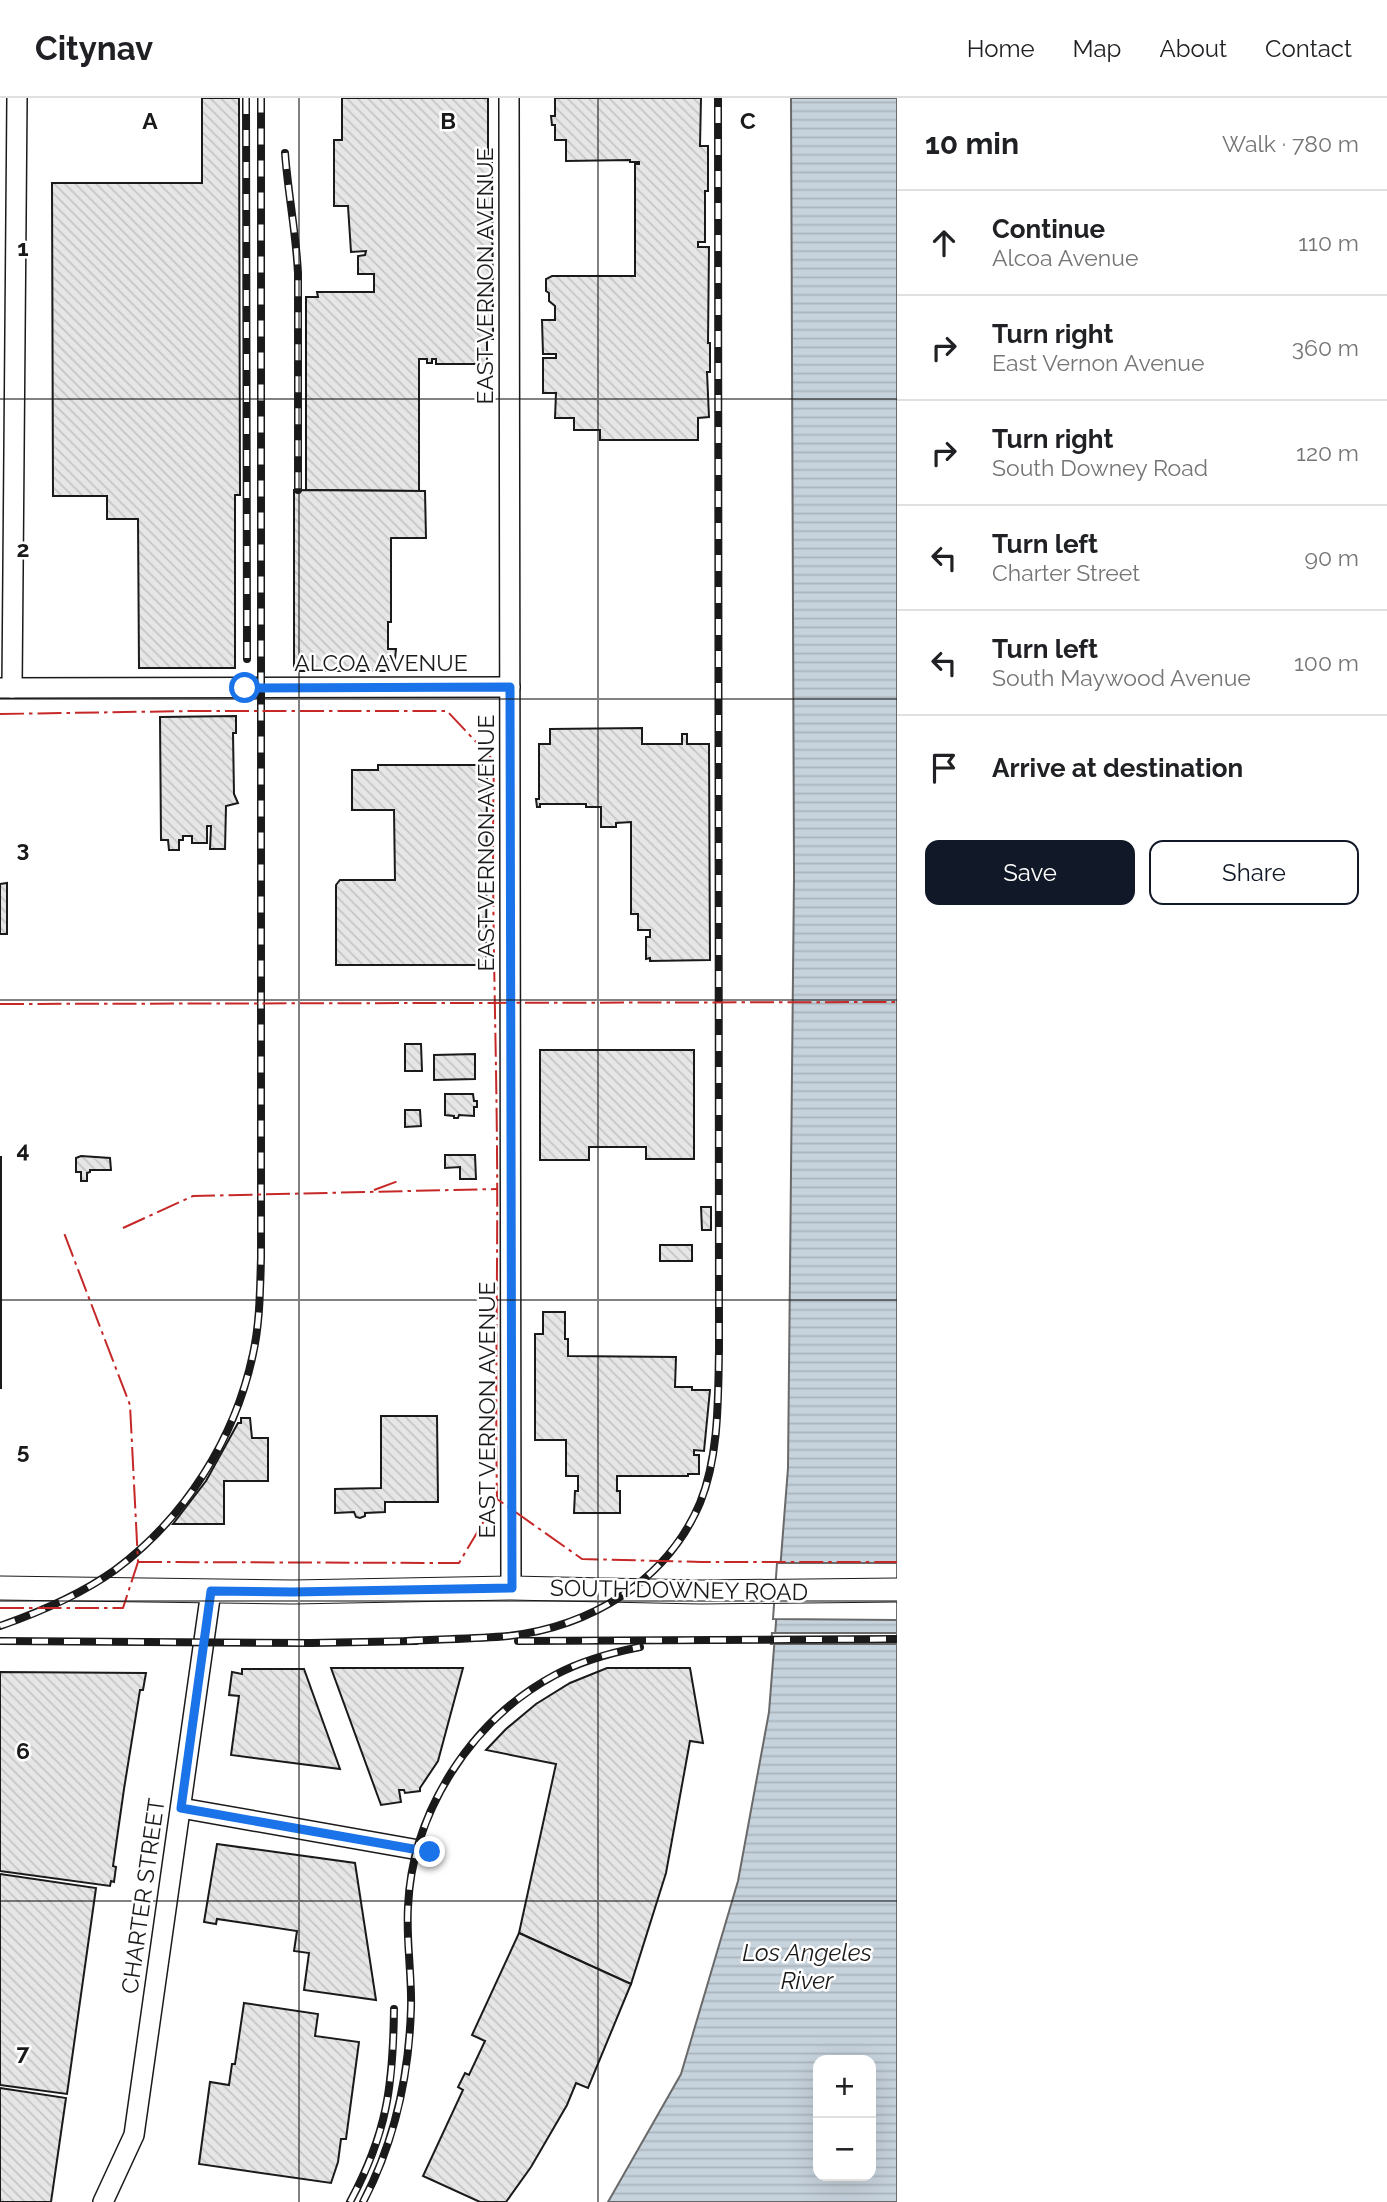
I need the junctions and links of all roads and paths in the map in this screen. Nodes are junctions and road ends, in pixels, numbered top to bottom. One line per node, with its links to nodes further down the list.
1 (17, 98): 4 (street)
2 (509, 98): 3 (street, EAST VERNON AVENUE)
3 (510, 687): 4 (street, ALCOA AVENUE); 6 (street, EAST VERNON AVENUE)
4 (6, 688)
5 (0, 1588): 8 (main road, SOUTH DOWNEY ROAD)
6 (512, 1588): 7 (main road, SOUTH DOWNEY ROAD); 8 (main road, SOUTH DOWNEY ROAD)
7 (897, 1590)
8 (211, 1591): 9 (street, CHARTER STREET)
9 (181, 1808): 10 (street); 11 (street, CHARTER STREET)
10 (430, 1852)
11 (103, 2202)

